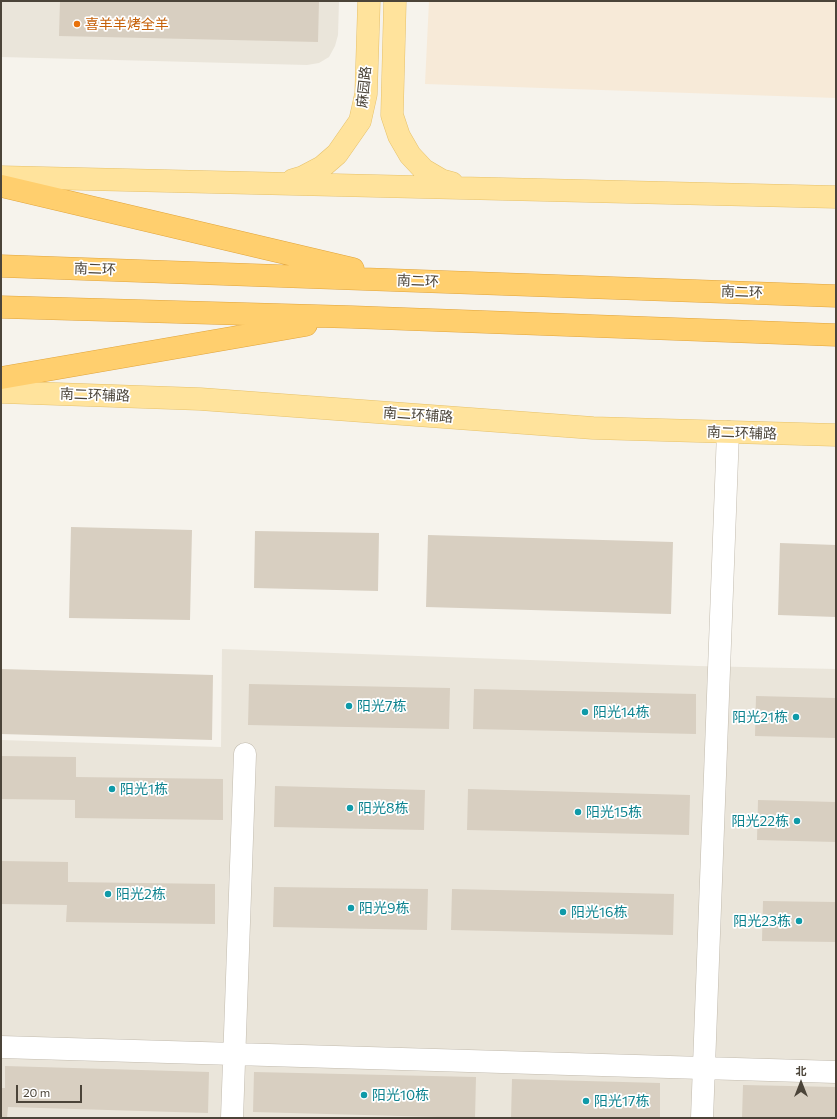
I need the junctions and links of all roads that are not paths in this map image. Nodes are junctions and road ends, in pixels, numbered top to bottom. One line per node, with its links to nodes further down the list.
1 (369, 1): 4 (main road, 麻园路)
2 (395, 1): 6 (main road)
3 (1, 177): 4 (main road)
4 (285, 183): 6 (main road)
5 (1, 186): 9 (highway)
6 (467, 187): 7 (main road)
7 (836, 197)
8 (1, 266): 9 (highway, 南二环)
9 (403, 280): 10 (highway, 南二环)
10 (836, 296)
11 (1, 307): 12 (highway)
12 (352, 316): 13 (highway); 14 (highway)
13 (836, 335)
14 (1, 378)
15 (1, 392): 16 (main road, 南二环辅路)
16 (728, 432): 17 (main road, 南二环辅路); 21 (street)
17 (836, 435)
18 (245, 754): 20 (street)
19 (1, 1047): 20 (street)
20 (234, 1054): 21 (street); 23 (street)
21 (704, 1068): 22 (street); 24 (street)
22 (836, 1072)
23 (232, 1118)
24 (702, 1118)

